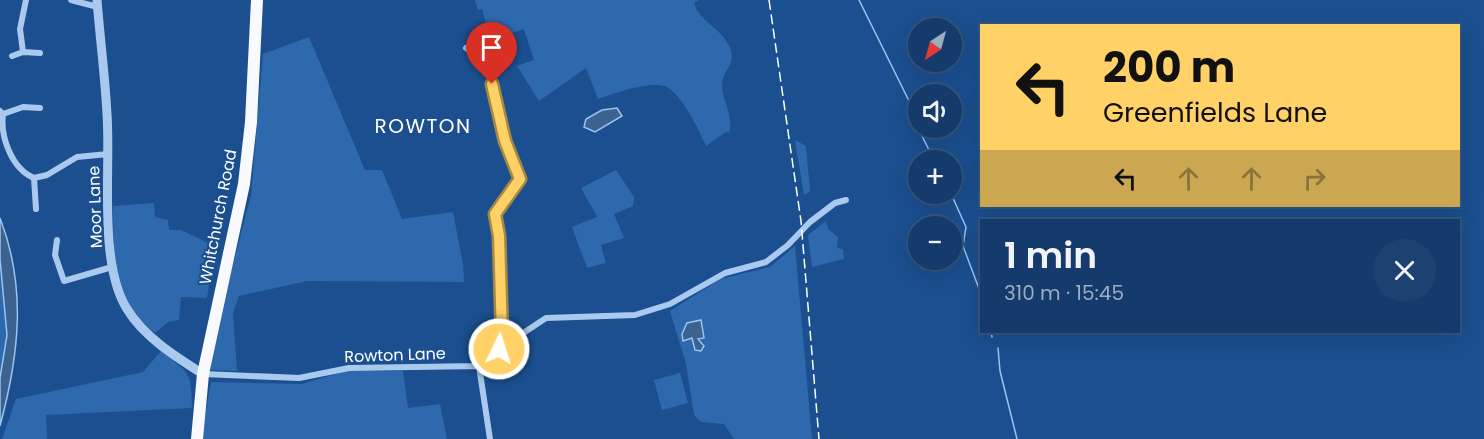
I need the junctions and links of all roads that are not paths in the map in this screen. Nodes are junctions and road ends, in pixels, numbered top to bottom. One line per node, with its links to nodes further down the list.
1 (26, 0): 6 (street)
2 (71, 0): 4 (street)
3 (257, 0): 19 (highway, Whitchurch Road)
4 (97, 4): 11 (street, Moor Lane)
5 (466, 48): 17 (street)
6 (23, 52): 7 (street); 8 (street)
7 (40, 53)
8 (12, 56)
9 (40, 108): 10 (street)
10 (2, 113): 12 (street)
11 (108, 154): 12 (street); 16 (street, Moor Lane)
12 (34, 177): 14 (street)
13 (846, 200): 17 (street)
14 (36, 209)
15 (57, 240): 16 (street)
16 (112, 267): 19 (street, Moor Lane)
17 (499, 349): 18 (street)
18 (479, 366): 19 (street, Rowton Lane); 21 (street)
19 (203, 374): 20 (highway, Whitchurch Road)
20 (197, 439)
21 (490, 439)

